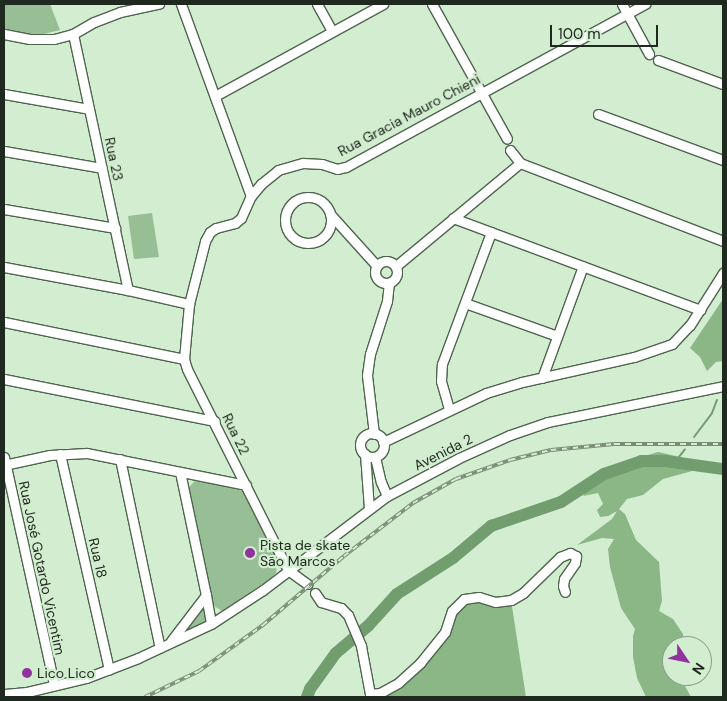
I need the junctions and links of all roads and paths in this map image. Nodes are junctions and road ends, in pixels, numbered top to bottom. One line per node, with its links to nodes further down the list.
1 (158, 4): 11 (street)
2 (181, 4): 17 (street)
3 (317, 4): 9 (street)
4 (383, 4): 9 (street)
5 (432, 4): 15 (street)
6 (622, 4): 8 (street)
7 (645, 4): 8 (street, Rua Gracia Mauro Chieni)
8 (628, 14): 12 (street); 15 (street, Rua Gracia Mauro Chieni)
9 (332, 31): 17 (street)
10 (4, 34): 11 (street)
11 (73, 34): 18 (street, Rua 23)
12 (649, 54)
13 (658, 60): 14 (street)
14 (723, 84)
15 (481, 92): 20 (street); 26 (street, Rua Gracia Mauro Chieni)
16 (4, 94): 18 (street)
17 (215, 96): 26 (street)
18 (89, 109): 25 (street, Rua 23)
19 (598, 114): 23 (street)
20 (507, 139)
21 (510, 150): 24 (street)
22 (4, 151): 25 (street)
23 (723, 160)
24 (520, 163): 29 (street); 32 (street)
25 (102, 168): 30 (street, Rua 23)
26 (251, 196): 41 (street, Rua Gracia Mauro Chieni)
27 (4, 208): 30 (street)
28 (330, 213): 28 (street); 33 (street)
29 (453, 218): 31 (street); 34 (street)
30 (115, 228): 39 (street, Rua 23)
31 (491, 232): 35 (street); 40 (street)
32 (723, 241)
33 (376, 266): 34 (street); 38 (street)
34 (396, 266): 38 (street)
35 (583, 266): 42 (street); 44 (street)
36 (4, 267): 39 (street)
37 (723, 273): 42 (street)
38 (389, 283): 51 (street)
39 (128, 290): 41 (street)
40 (465, 303): 44 (street); 49 (street)
41 (189, 304): 45 (street, Rua 22)
42 (700, 310): 46 (street)
43 (4, 322): 45 (street)
44 (558, 336): 46 (street)
45 (184, 359): 50 (street, Rua 22)
46 (542, 378): 49 (street)
47 (4, 379): 50 (street)
48 (723, 386): 60 (street, Avenida 2)
49 (448, 409): 52 (street)
50 (215, 421): 59 (street, Rua 22)
51 (374, 434): 52 (street); 54 (street)
52 (384, 442): 55 (street)
53 (60, 454): 56 (street); 57 (street); 70 (street, Rua 18)
54 (364, 454): 55 (street); 61 (street)
55 (375, 457): 60 (street)
56 (120, 460): 58 (street); 69 (street)
57 (4, 462): 71 (street, Rua José Gotardo Vicentim)
58 (180, 472): 59 (street); 66 (street)
59 (246, 485): 62 (street, Rua 22)
60 (387, 496): 61 (street, Avenida 2)
61 (369, 509): 62 (street, Avenida 2)
62 (288, 570): 63 (street); 67 (street, Avenida 2)
63 (307, 584)
64 (565, 592): 65 (street)
65 (315, 593)
66 (206, 595): 67 (street); 68 (street)
67 (211, 624): 68 (street, Avenida 2)
68 (169, 644): 69 (street, Avenida 2)
69 (160, 648): 70 (street, Avenida 2)
70 (109, 669): 71 (street, Avenida 2)
71 (54, 686): 72 (street, Avenida 2)
72 (4, 694)

